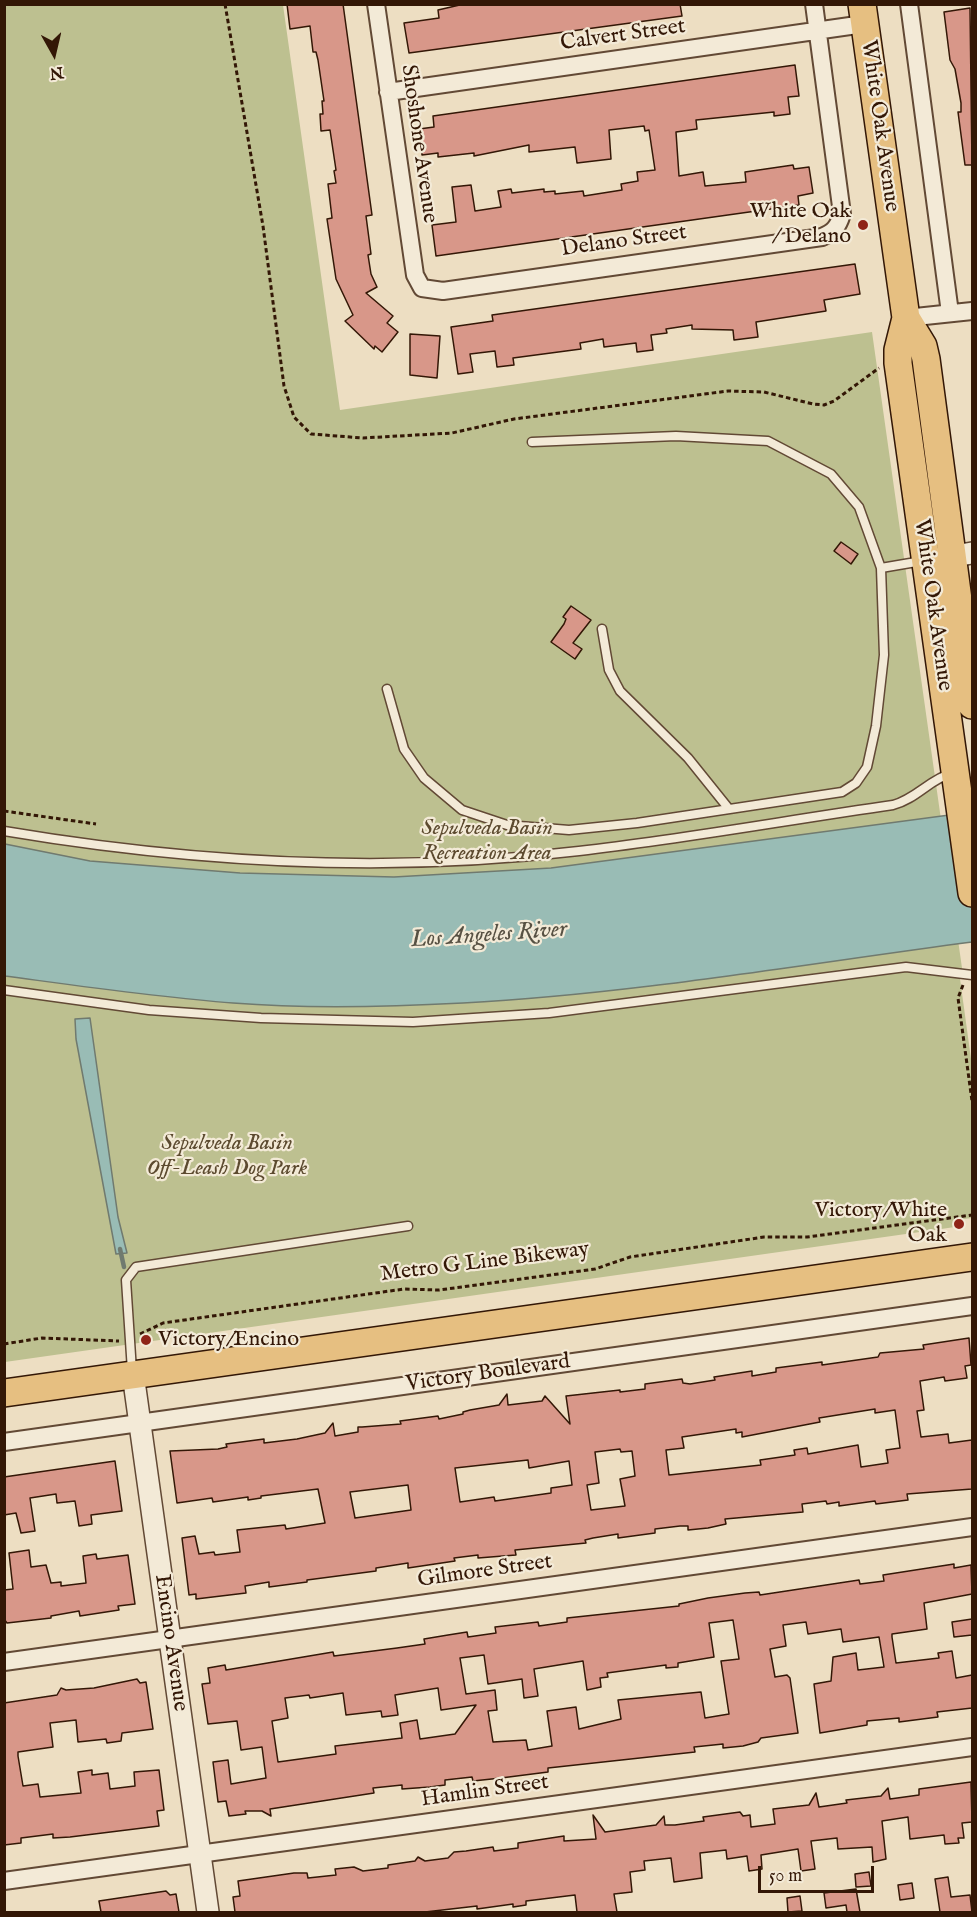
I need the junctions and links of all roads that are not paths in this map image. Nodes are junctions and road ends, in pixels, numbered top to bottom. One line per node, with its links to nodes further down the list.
1 (376, 4): 6 (street, Shoshone Avenue)
2 (814, 4): 5 (street)
3 (909, 4): 9 (street, White Oak Avenue)
4 (863, 14): 5 (street, Calvert Street); 10 (main road, White Oak Avenue)
5 (818, 31): 6 (street, Calvert Street); 7 (street, Delano Street)
6 (388, 92): 7 (street, Shoshone Avenue)
7 (422, 288)
8 (972, 310): 9 (street)
9 (950, 313): 10 (street)
10 (906, 318): 12 (main road, White Oak Avenue); 13 (main road, White Oak Avenue)
11 (532, 442): 14 (lane)
12 (963, 555): 13 (street); 17 (main road, White Oak Avenue)
13 (925, 561): 14 (lane); 18 (main road, White Oak Avenue)
14 (881, 568): 19 (lane)
15 (602, 629): 19 (lane)
16 (387, 689): 19 (lane)
17 (972, 705)
18 (957, 781): 20 (lane); 21 (main road, White Oak Avenue)
19 (729, 809)
20 (4, 831)
21 (972, 893)
22 (970, 979): 23 (lane)
23 (4, 990)
24 (408, 1226): 27 (lane)
25 (972, 1257): 27 (main road)
26 (972, 1306): 29 (street, Victory Boulevard)
27 (133, 1374): 28 (main road); 29 (street, Encino Avenue)
28 (4, 1393)
29 (139, 1423): 30 (street, Victory Boulevard); 32 (street, Encino Avenue)
30 (4, 1442)
31 (972, 1527): 32 (street, Gilmore Street)
32 (170, 1639): 33 (street, Gilmore Street); 35 (street, Encino Avenue)
33 (4, 1662)
34 (972, 1748): 35 (street, Hamlin Street)
35 (200, 1854): 36 (street, Hamlin Street); 37 (street, Encino Avenue)
36 (4, 1881)
37 (208, 1912)

